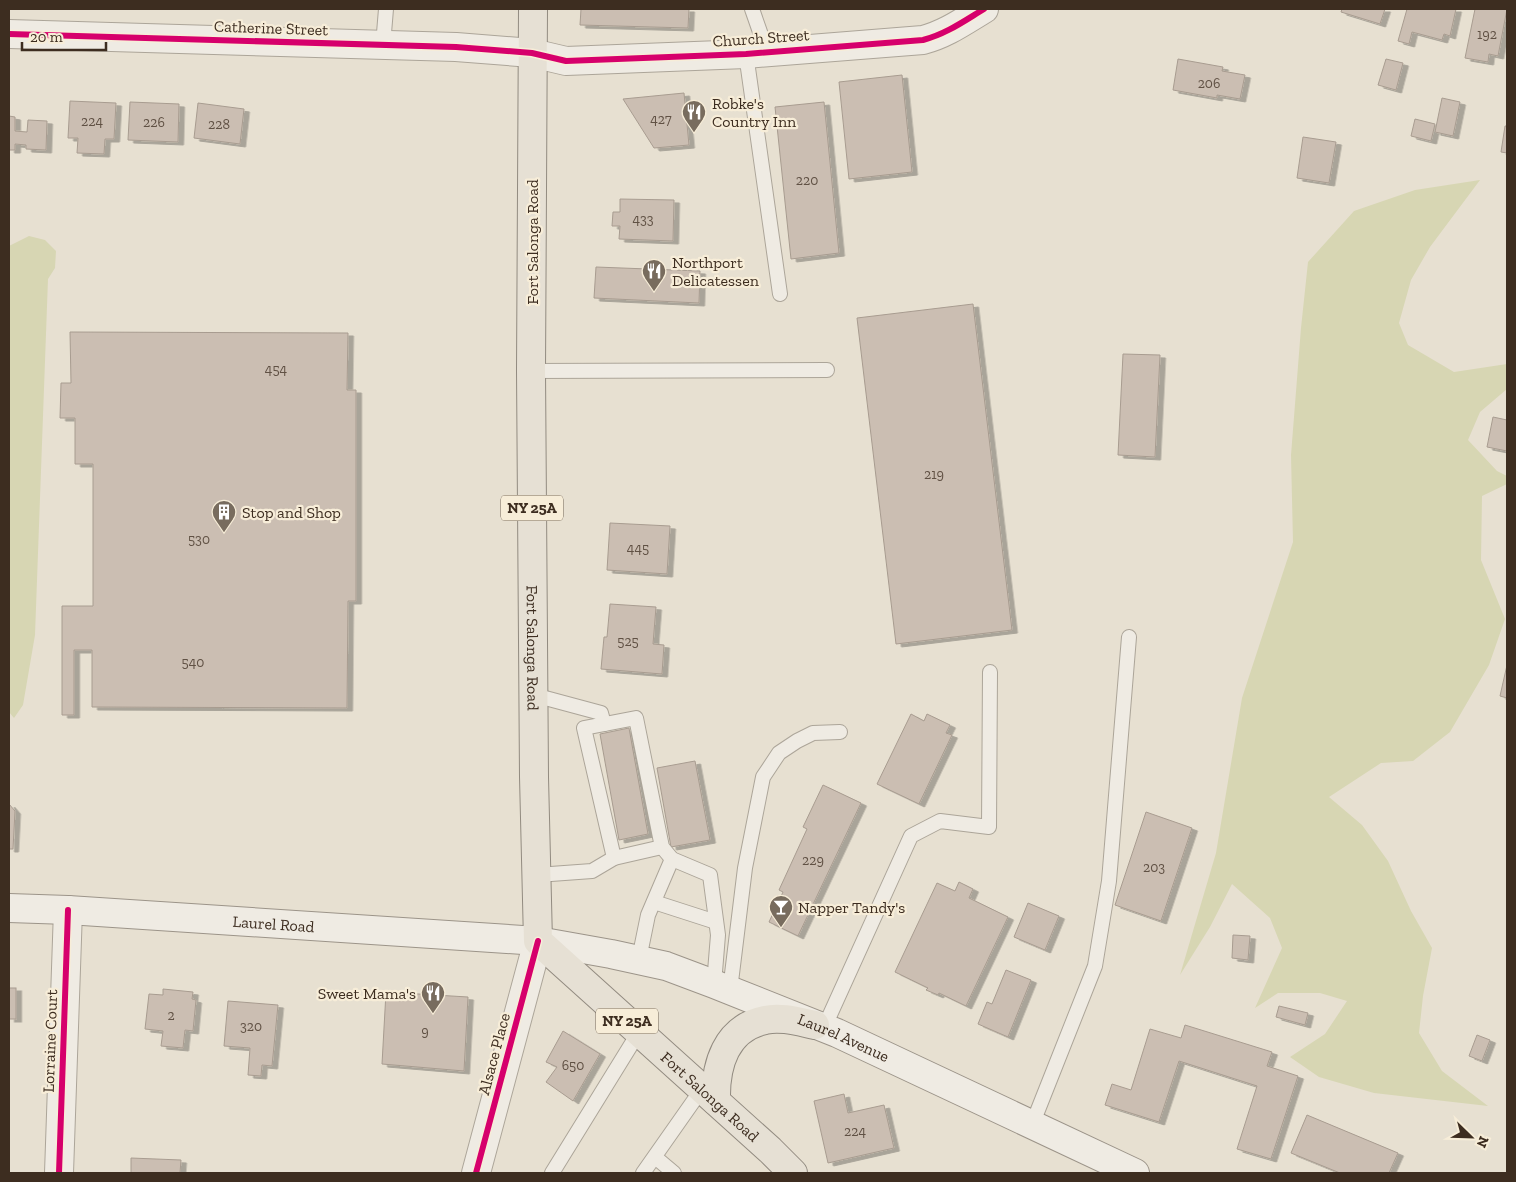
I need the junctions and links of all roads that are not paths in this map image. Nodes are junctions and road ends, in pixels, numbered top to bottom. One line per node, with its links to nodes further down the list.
1 (386, 9): 6 (lane)
2 (533, 9): 7 (main road, Fort Salonga Road / NY 25A)
3 (752, 9): 8 (lane)
4 (984, 9): 8 (street, Church Street)
5 (9, 34): 6 (street, Catherine Street)
6 (383, 45): 7 (street, Catherine Street)
7 (532, 53): 8 (street, Church Street); 11 (main road, Fort Salonga Road / NY 25A)
8 (756, 53): 9 (lane)
9 (780, 294)
10 (827, 370): 11 (lane)
11 (531, 371): 14 (main road, Fort Salonga Road / NY 25A)
12 (1129, 637): 31 (lane)
13 (990, 672): 28 (lane)
14 (534, 695): 15 (lane); 20 (main road, Fort Salonga Road / NY 25A)
15 (604, 724): 17 (lane); 18 (lane)
16 (840, 732): 27 (lane)
17 (662, 847): 18 (lane); 19 (lane)
18 (614, 858): 20 (lane)
19 (672, 859): 21 (lane); 24 (lane)
20 (536, 874): 25 (main road, Fort Salonga Road / NY 25A)
21 (654, 902): 24 (lane); 26 (lane)
22 (9, 908): 23 (street, Laurel Road)
23 (68, 910): 25 (street, Laurel Road); 33 (street, Lorraine Court)
24 (716, 922): 27 (lane)
25 (538, 941): 26 (street, Laurel Avenue); 29 (main road, Fort Salonga Road / NY 25A); 34 (street, Alsace Place)
26 (639, 959): 27 (street, Laurel Avenue)
27 (722, 987): 28 (street, Laurel Avenue)
28 (820, 1026): 30 (main road); 31 (street, Laurel Avenue)
29 (639, 1032): 30 (main road, Fort Salonga Road / NY 25A); 35 (lane)
30 (709, 1095): 32 (lane); 38 (main road, Fort Salonga Road / NY 25A)
31 (1032, 1125): 39 (street, Laurel Avenue)
32 (655, 1157): 36 (lane); 37 (lane)
33 (59, 1173)
34 (476, 1173)
35 (552, 1173)
36 (643, 1173)
37 (674, 1173)
38 (793, 1173)
39 (1135, 1173)

